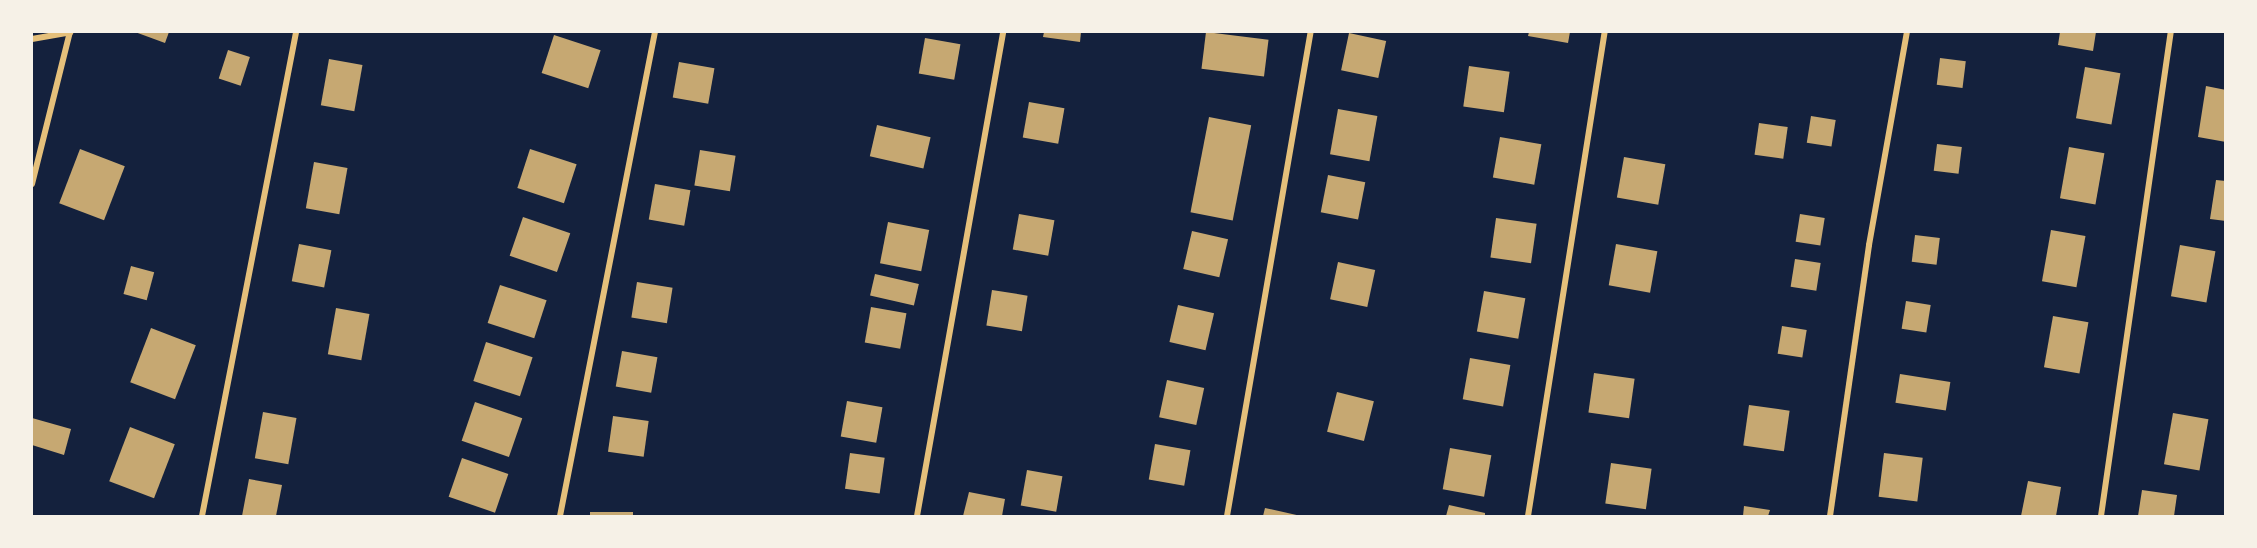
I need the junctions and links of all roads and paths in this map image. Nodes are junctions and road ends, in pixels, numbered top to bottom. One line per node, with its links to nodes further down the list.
1 (70, 32): 9 (street); 10 (street)
2 (296, 32): 11 (street)
3 (655, 32): 12 (street)
4 (1003, 32): 13 (street)
5 (1311, 32): 14 (street)
6 (1605, 32): 15 (street)
7 (1907, 32): 16 (street)
8 (2171, 32): 17 (street)
9 (32, 39)
10 (32, 184)
11 (202, 516)
12 (560, 516)
13 (917, 516)
14 (1227, 516)
15 (1528, 516)
16 (1830, 516)
17 (2101, 516)

